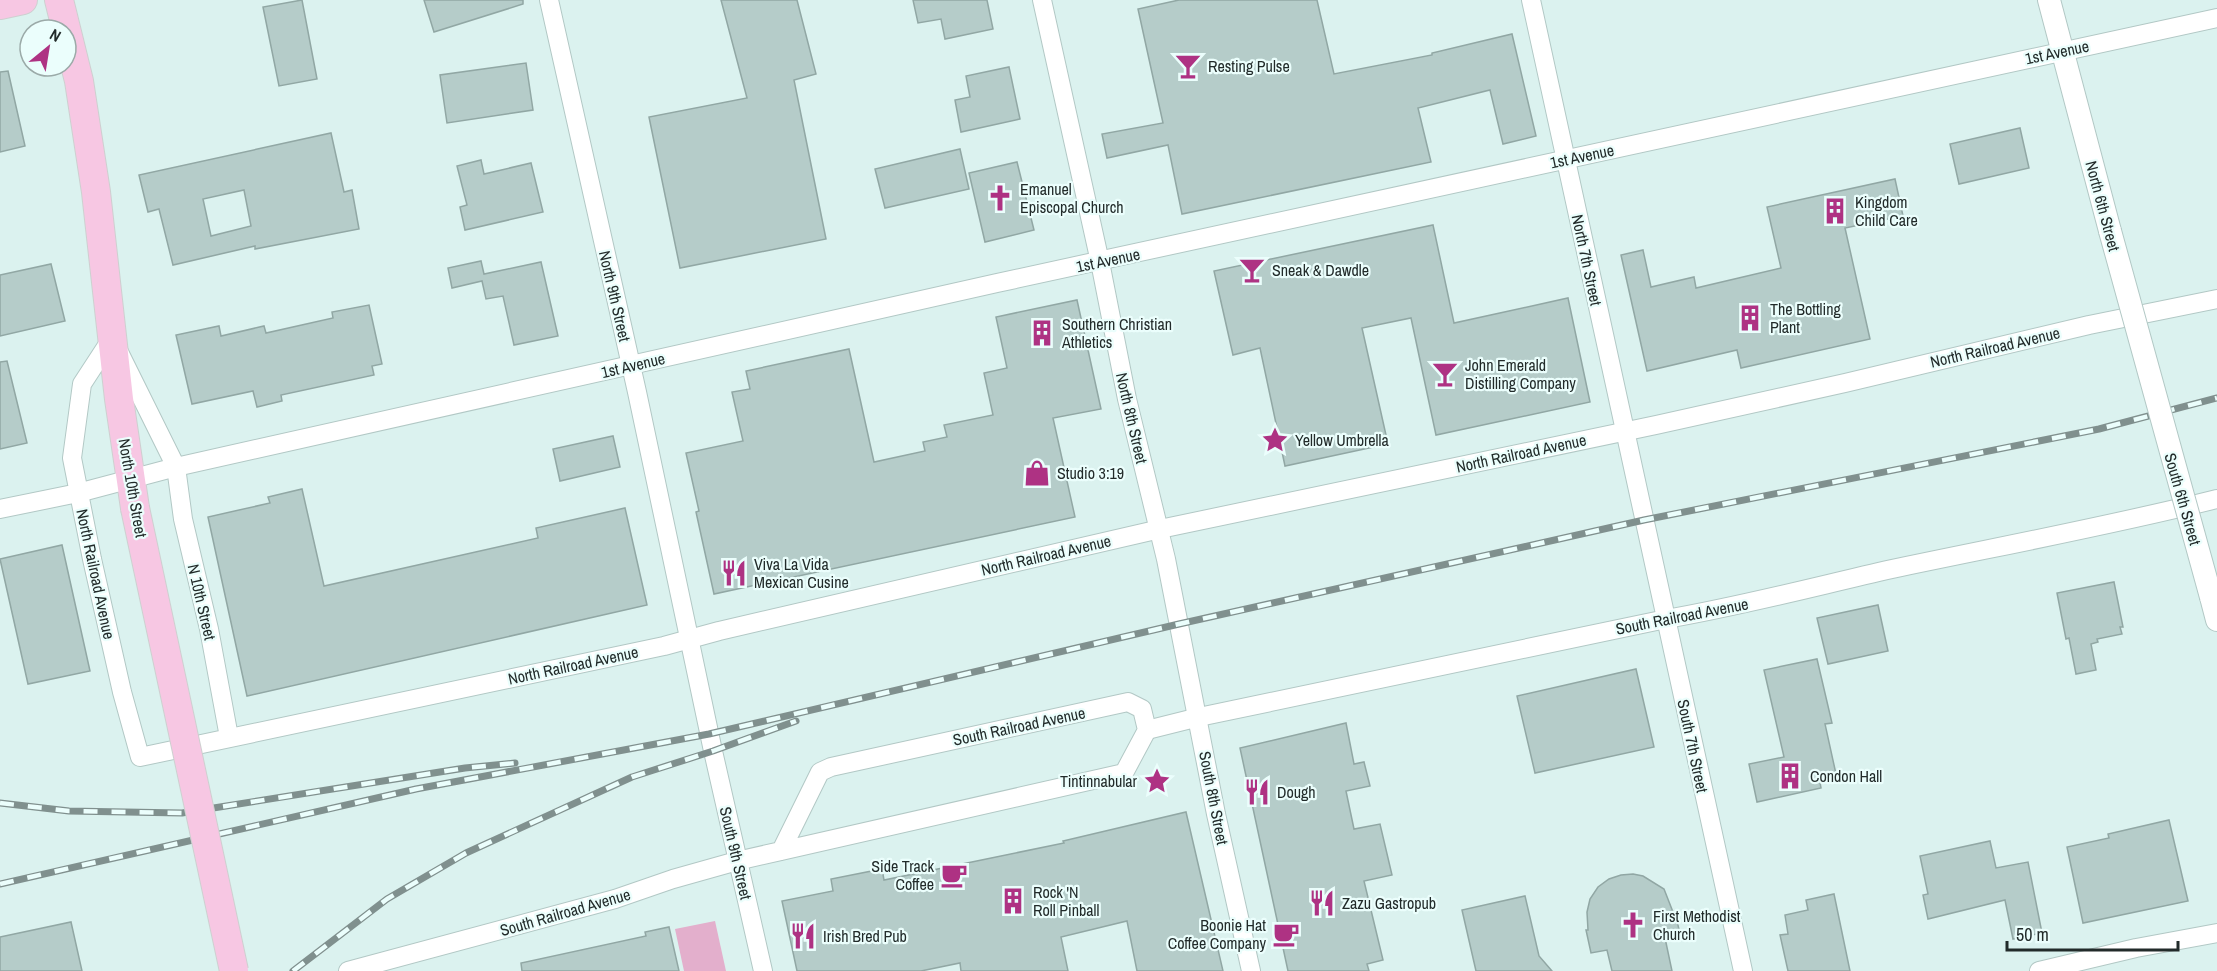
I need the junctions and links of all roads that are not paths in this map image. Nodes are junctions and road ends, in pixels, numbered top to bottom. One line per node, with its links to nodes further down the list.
1 (23, 0): 7 (main road)
2 (59, 0): 13 (main road, North 10th Street)
3 (549, 0): 14 (street, North 9th Street)
4 (1042, 0): 11 (street, North 8th Street)
5 (1531, 0): 10 (street, North 7th Street)
6 (2049, 0): 9 (street, North 6th Street)
7 (0, 5)
8 (2217, 18): 9 (street, 1st Avenue)
9 (2062, 51): 10 (street, 1st Avenue); 15 (street, North 6th Street, bridge)
10 (1566, 160): 11 (street, 1st Avenue); 16 (street, North 7th Street)
11 (1100, 262): 14 (street, 1st Avenue); 23 (street, North 8th Street)
12 (2217, 299): 16 (street, North Railroad Avenue)
13 (112, 338): 17 (street, N 10th Street); 18 (main road, North 10th Street); 19 (street, North Railroad Avenue)
14 (631, 366): 17 (street, 1st Avenue); 27 (street, North 9th Street)
15 (2158, 412): 25 (street, South 6th Street, bridge)
16 (1626, 431): 22 (street, North 7th Street); 23 (street, North Railroad Avenue)
17 (176, 467): 18 (street, 1st Avenue); 31 (street, N 10th Street)
18 (130, 478): 19 (street, 1st Avenue); 35 (main road, North 10th Street, bridge)
19 (78, 493): 21 (street, 1st Avenue); 31 (street, North Railroad Avenue)
20 (2217, 499): 24 (street, South Railroad Avenue)
21 (0, 509)
22 (1644, 520): 24 (street, South 7th Street)
23 (1160, 529): 26 (street, North 8th Street); 27 (street, North Railroad Avenue)
24 (1666, 619): 28 (street, South Railroad Avenue); 39 (street, South 7th Street)
25 (2217, 620)
26 (1179, 624): 28 (street, South 8th Street)
27 (690, 640): 30 (street, North 9th Street); 31 (street, North Railroad Avenue)
28 (1198, 717): 29 (street, South Railroad Avenue); 38 (street, South 8th Street)
29 (1147, 730): 32 (street, South Railroad Avenue); 32 (street, South Railroad Avenue)
30 (709, 734): 33 (street, South 9th Street)
31 (229, 737)
32 (782, 851): 33 (street, South Railroad Avenue)
33 (737, 861): 36 (street, South Railroad Avenue); 37 (street, South 9th Street)
34 (2217, 933): 40 (street)
35 (234, 971)
36 (348, 971)
37 (764, 971)
38 (1251, 971)
39 (1743, 971)
40 (2038, 971)

